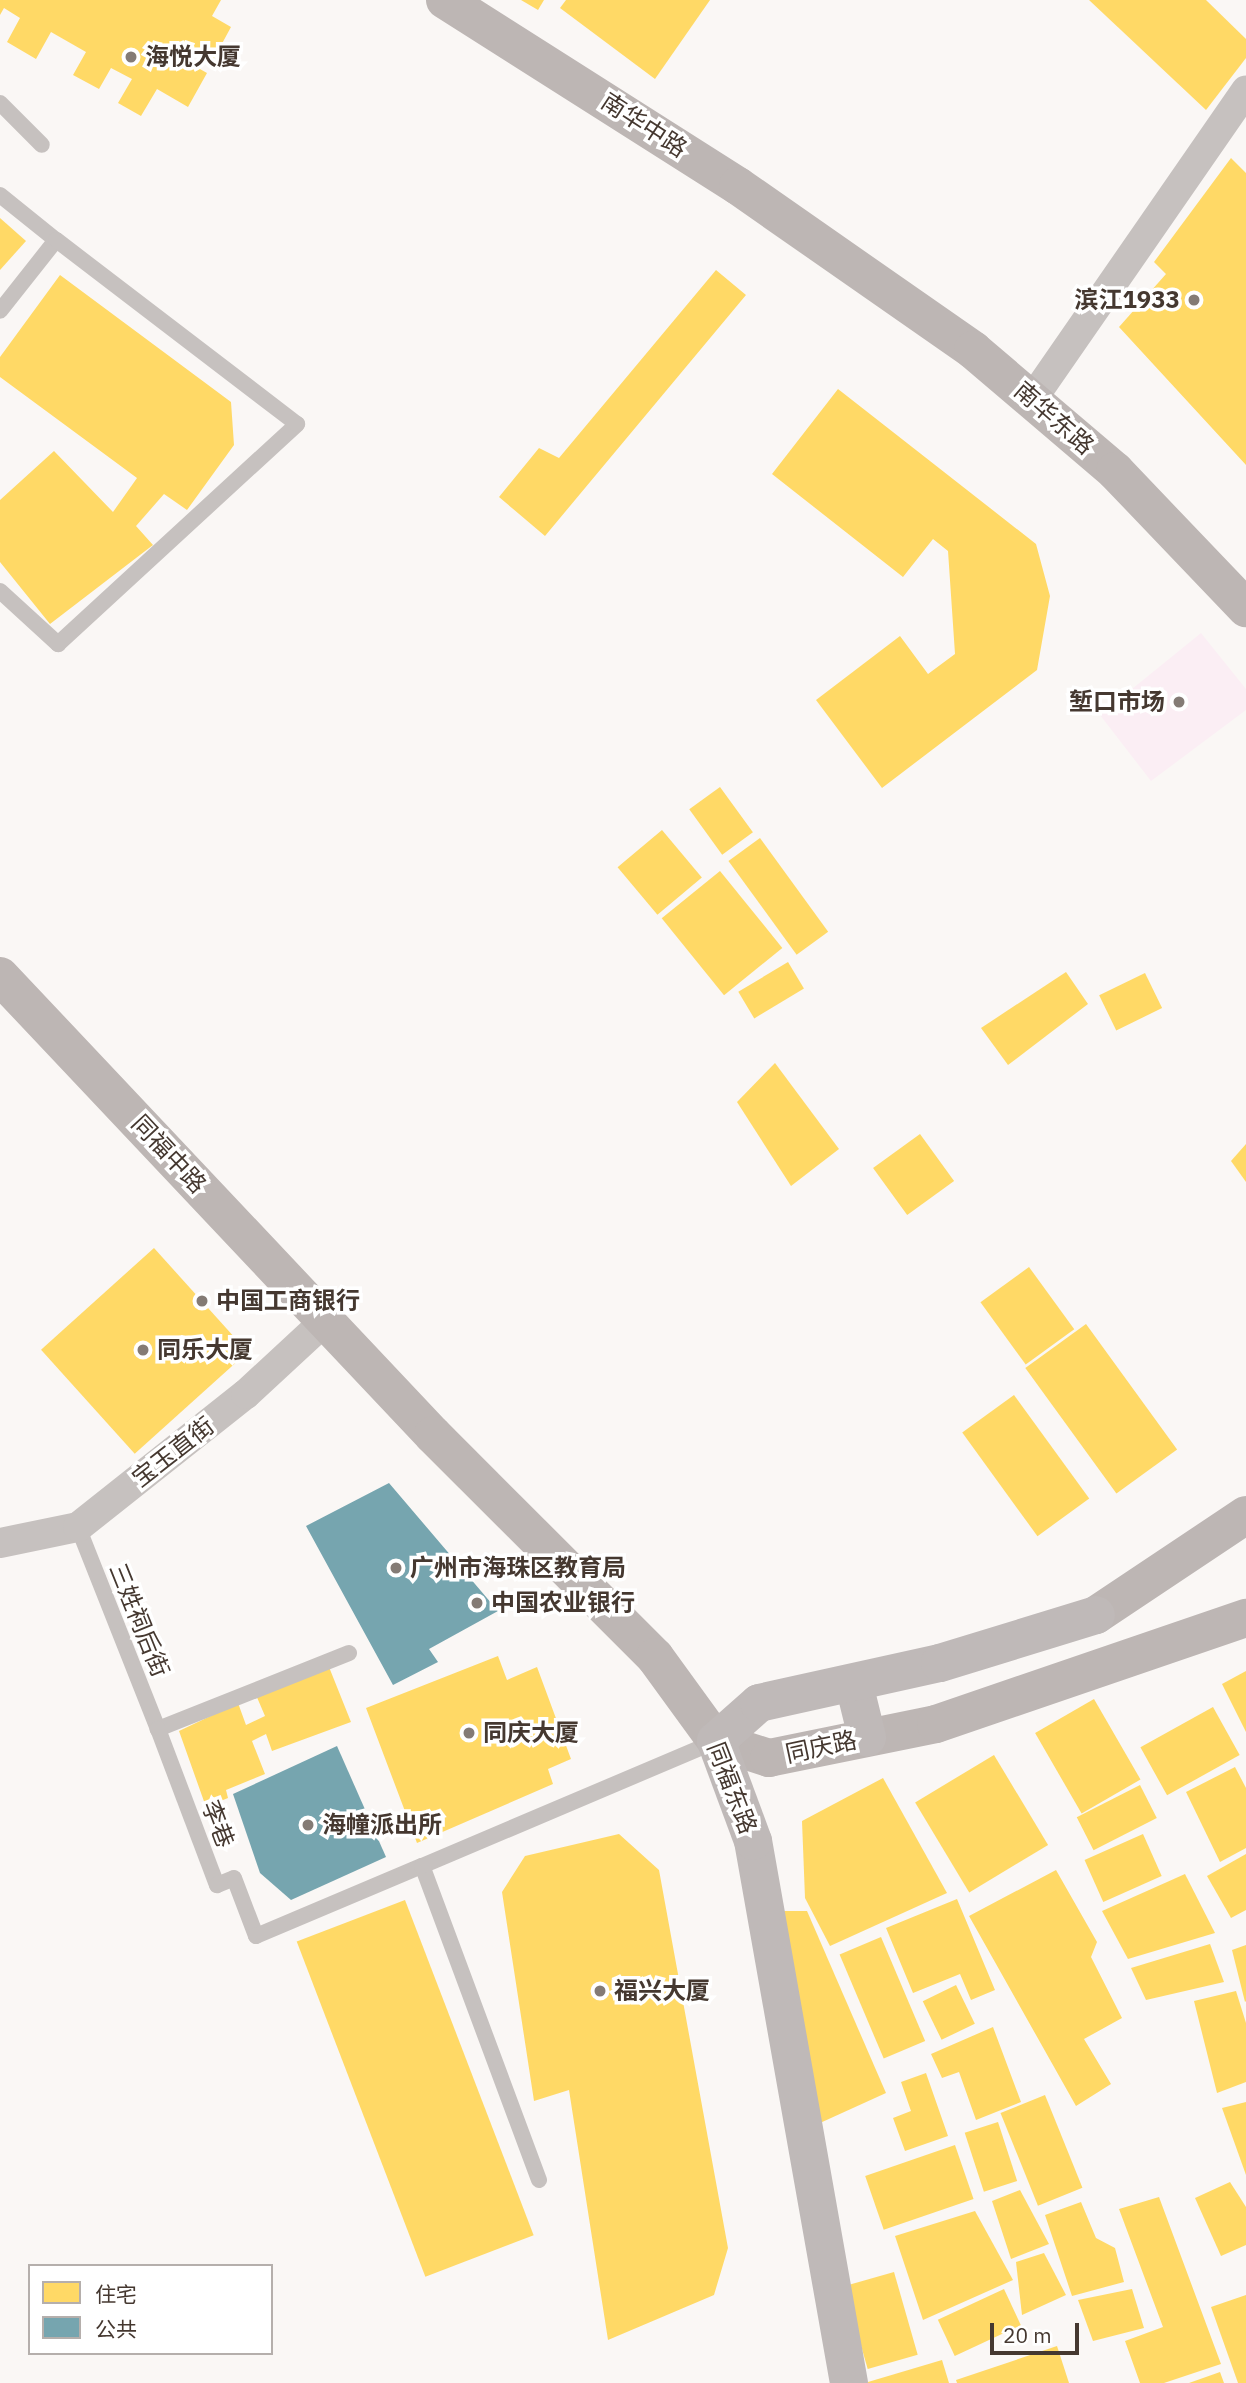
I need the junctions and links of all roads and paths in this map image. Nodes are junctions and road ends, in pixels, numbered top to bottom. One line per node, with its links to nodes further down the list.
1 (445, 0): 7 (main road, 南华中路)
2 (1246, 90): 9 (street)
3 (0, 103): 4 (lane)
4 (42, 145)
5 (0, 195): 6 (lane)
6 (56, 240): 8 (lane); 10 (lane)
7 (840, 254): 9 (main road, 南华东路)
8 (0, 312)
9 (1033, 398): 11 (main road, 南华东路)
10 (0, 591)
11 (1246, 608)
12 (0, 976): 13 (main road, 同福中路)
13 (332, 1326): 15 (street, 宝玉直街); 22 (main road, 同福东路)
14 (1246, 1515): 19 (main road)
15 (78, 1527): 16 (street, 宝玉直街); 20 (lane, 三姓祠后街)
16 (0, 1543)
17 (1246, 1618): 21 (main road, 同庆路)
18 (349, 1653): 20 (lane)
19 (854, 1684): 21 (main road); 22 (main road)
20 (158, 1730): 23 (lane, 李巷)
21 (867, 1737): 22 (main road, 同庆路)
22 (716, 1741): 23 (lane); 25 (main road, 同福东路)
23 (422, 1866): 24 (lane)
24 (539, 2180)
25 (849, 2383)

